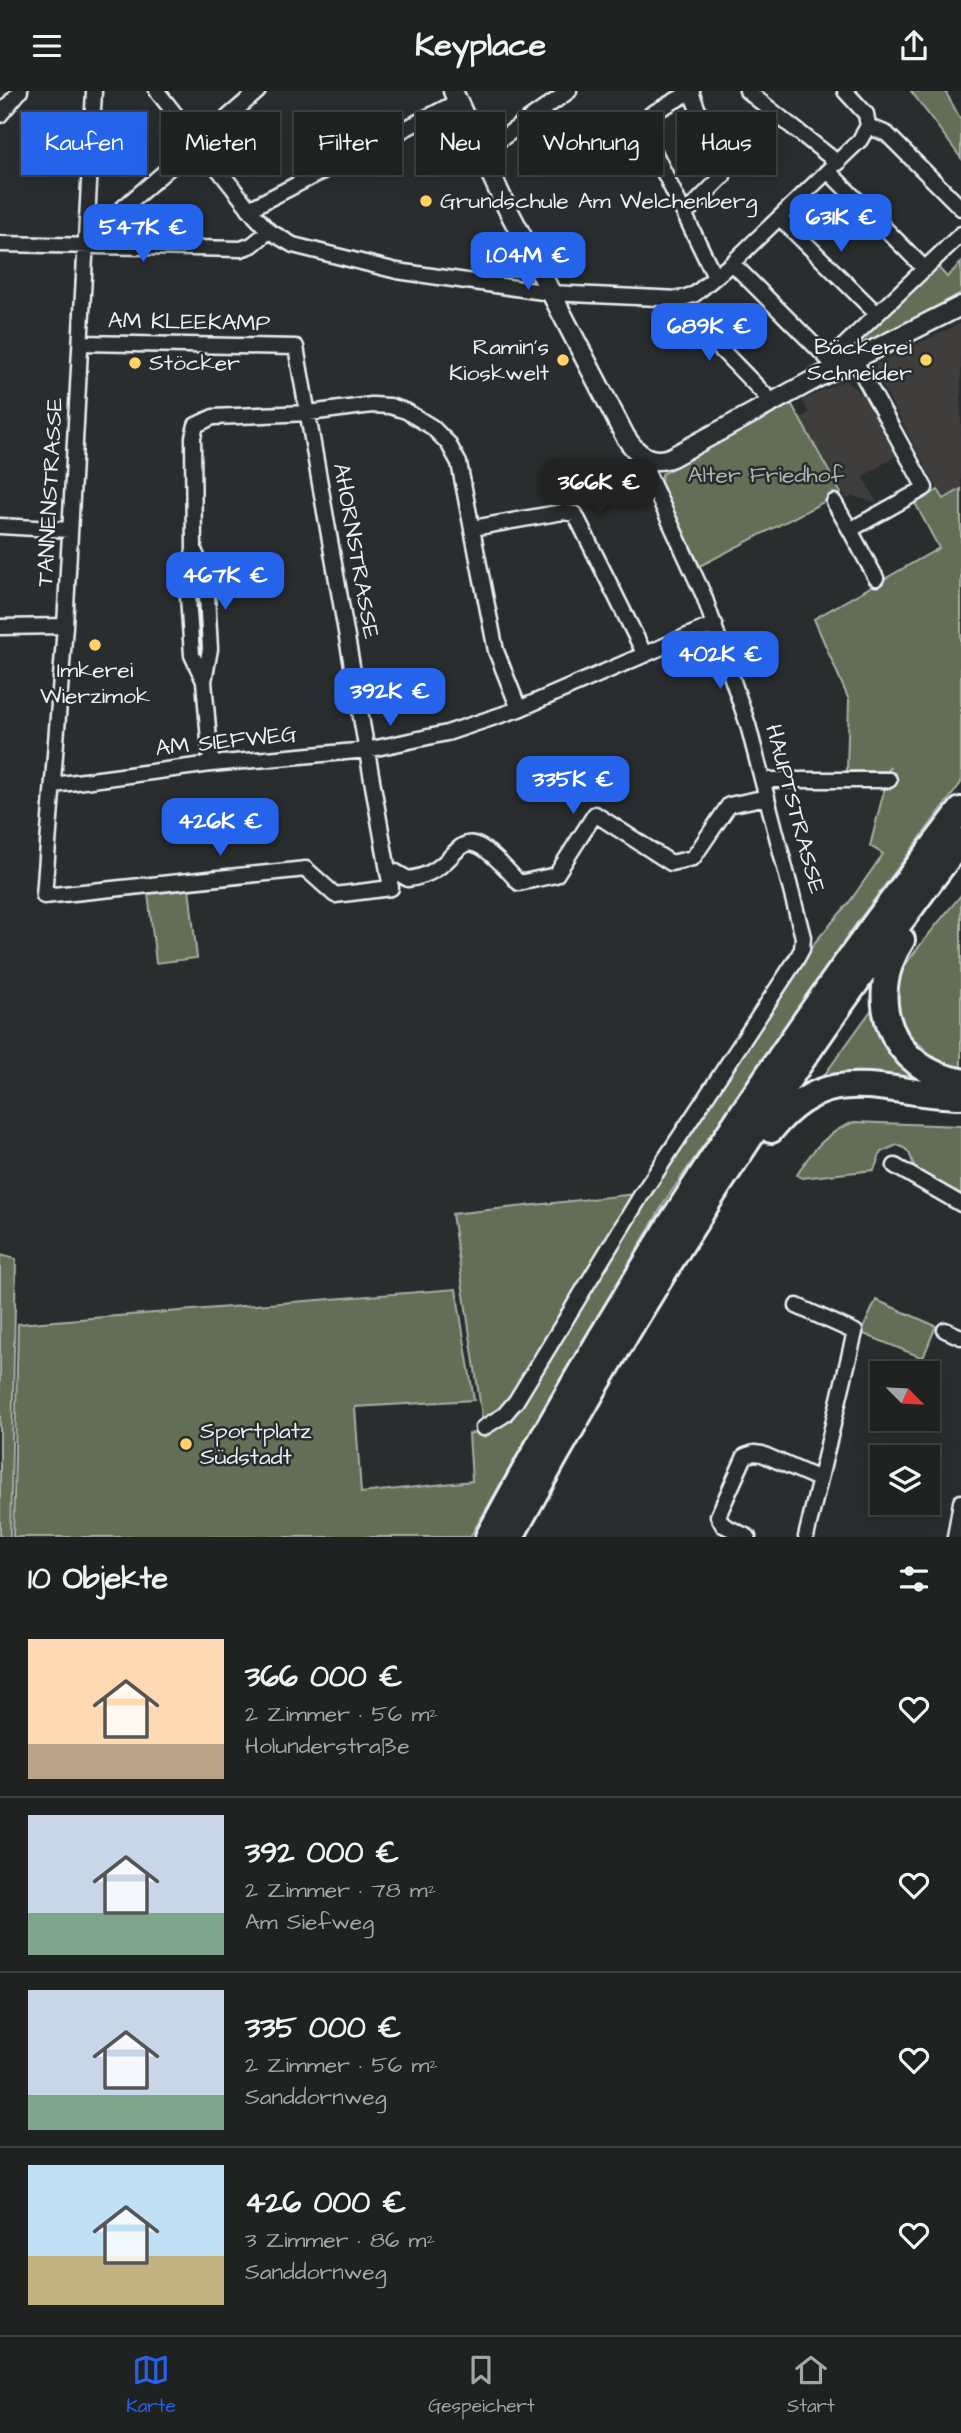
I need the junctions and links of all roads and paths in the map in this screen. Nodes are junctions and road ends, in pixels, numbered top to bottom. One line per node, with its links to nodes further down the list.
1 (20, 91): 13 (street)
2 (94, 91): 27 (street, TANNENSTRASSE)
3 (157, 91): 10 (street)
4 (258, 91): 11 (street)
5 (569, 91): 15 (street)
6 (691, 91): 22 (street); 22 (street)
7 (747, 91): 16 (street)
8 (845, 91): 14 (street)
9 (455, 96): 12 (street); 21 (street)
10 (173, 112)
11 (234, 112)
12 (462, 112)
13 (0, 115)
14 (868, 126): 16 (street); 20 (street)
15 (505, 136)
16 (833, 168): 23 (street); 29 (street)
17 (162, 175): 27 (street)
18 (222, 175): 21 (street)
19 (492, 175): 31 (street)
20 (961, 208)
21 (249, 209): 24 (street)
22 (686, 213): 30 (street)
23 (781, 219): 28 (street); 34 (street)
24 (269, 231): 27 (street); 31 (street)
25 (961, 234): 29 (street)
26 (0, 244): 27 (street)
27 (86, 245): 35 (street, TANNENSTRASSE)
28 (732, 263): 30 (street); 34 (street)
29 (925, 269): 34 (street)
30 (715, 278): 32 (street)
31 (550, 293): 32 (street); 40 (street)
32 (672, 299): 38 (street)
33 (961, 306): 37 (street)
34 (877, 314)
35 (81, 343): 36 (street, AM KLEEKAMP); 44 (street, TANNENSTRASSE)
36 (296, 347): 39 (street, AHORNSTRASSE)
37 (854, 359): 38 (street); 45 (street)
38 (772, 402): 40 (street)
39 (309, 413): 43 (street); 52 (street, AHORNSTRASSE); 53 (street)
40 (649, 459): 47 (street, HAUPTSTRASSE)
41 (834, 502): 45 (street)
42 (0, 526): 44 (street)
43 (473, 528): 50 (street); 51 (street)
44 (70, 530): 48 (street, TANNENSTRASSE)
45 (850, 530): 46 (street)
46 (876, 578)
47 (715, 624): 50 (street, AM SIEFWEG); 54 (street, HAUPTSTRASSE)
48 (65, 626): 49 (street); 56 (street, TANNENSTRASSE)
49 (0, 627)
50 (645, 655): 51 (street, AM SIEFWEG)
51 (519, 709): 52 (street, AM SIEFWEG)
52 (368, 750): 53 (street, AM SIEFWEG); 61 (street, AHORNSTRASSE)
53 (211, 764): 56 (street, AM SIEFWEG)
54 (763, 780): 55 (street); 57 (street, HAUPTSTRASSE)
55 (889, 780)
56 (54, 785): 61 (street, TANNENSTRASSE)
57 (767, 797): 61 (street); 70 (street, HAUPTSTRASSE)
58 (961, 810): 73 (highway)
59 (961, 841): 66 (highway)
60 (961, 859): 62 (highway)
61 (390, 881)
62 (961, 1081)
63 (961, 1096): 66 (highway)
64 (895, 1165): 65 (street)
65 (961, 1204)
66 (698, 1220): 74 (highway)
67 (797, 1306): 71 (street)
68 (945, 1330): 69 (street)
69 (961, 1337)
70 (483, 1428)
71 (819, 1479): 75 (street); 76 (street)
72 (961, 1502): 77 (street)
73 (488, 1537)
74 (511, 1537)
75 (748, 1537)
76 (806, 1537)
77 (955, 1537)

